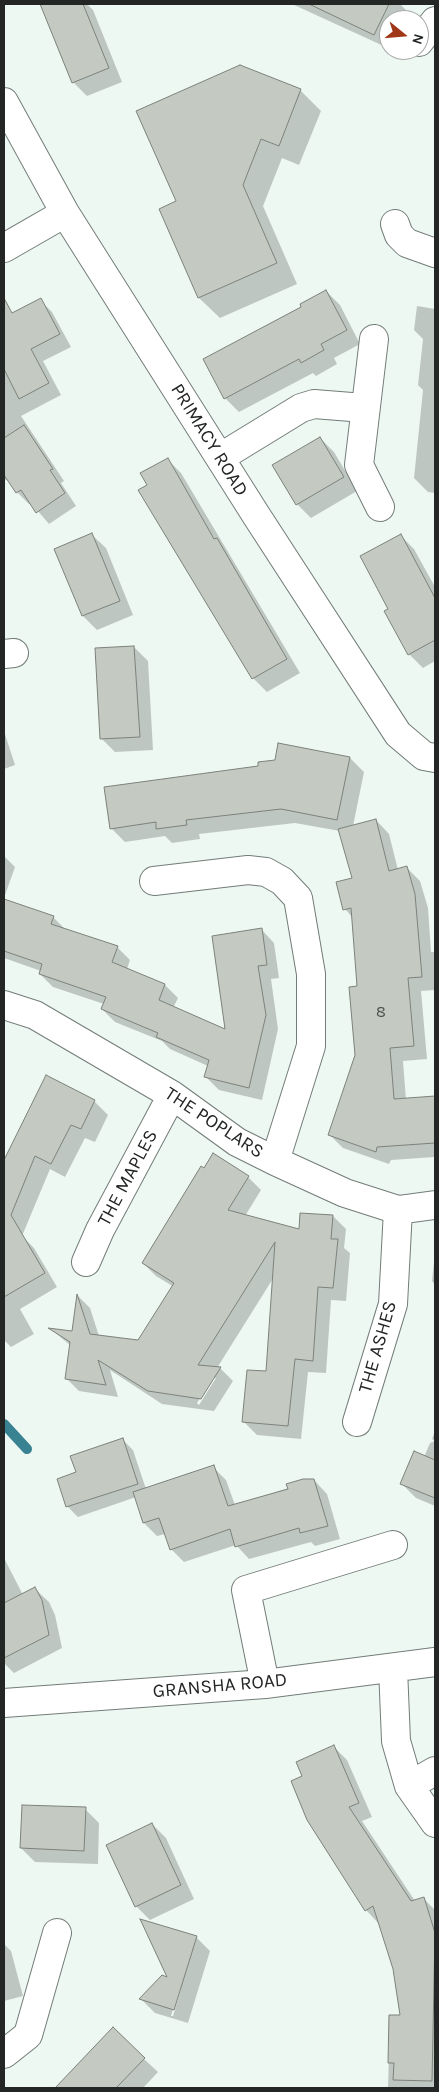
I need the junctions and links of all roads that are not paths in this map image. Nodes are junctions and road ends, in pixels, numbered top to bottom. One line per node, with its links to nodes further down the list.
1 (4, 102): 2 (street, PRIMACY ROAD)
2 (65, 213): 4 (street); 8 (street, PRIMACY ROAD)
3 (394, 224): 5 (street)
4 (4, 248)
5 (435, 253)
6 (374, 340): 7 (street)
7 (364, 408): 8 (street); 9 (street)
8 (221, 457): 10 (street, PRIMACY ROAD)
9 (380, 507)
10 (435, 758)
11 (154, 881): 14 (street)
12 (4, 1005): 13 (street, THE POPLARS)
13 (172, 1095): 14 (street, THE POPLARS); 17 (street, THE MAPLES)
14 (275, 1161): 16 (street, THE POPLARS)
15 (435, 1204): 16 (street, THE POPLARS)
16 (398, 1210): 18 (street, THE ASHES)
17 (86, 1262)
18 (357, 1422)
19 (393, 1545): 22 (street)
20 (435, 1662): 21 (street, GRANSHA ROAD)
21 (393, 1668): 22 (street, GRANSHA ROAD); 25 (street)
22 (265, 1684): 23 (street, GRANSHA ROAD)
23 (4, 1703)
24 (435, 1771): 25 (street)
25 (408, 1786): 26 (street)
26 (435, 1822)
27 (57, 1933): 28 (street)
28 (4, 2054)

